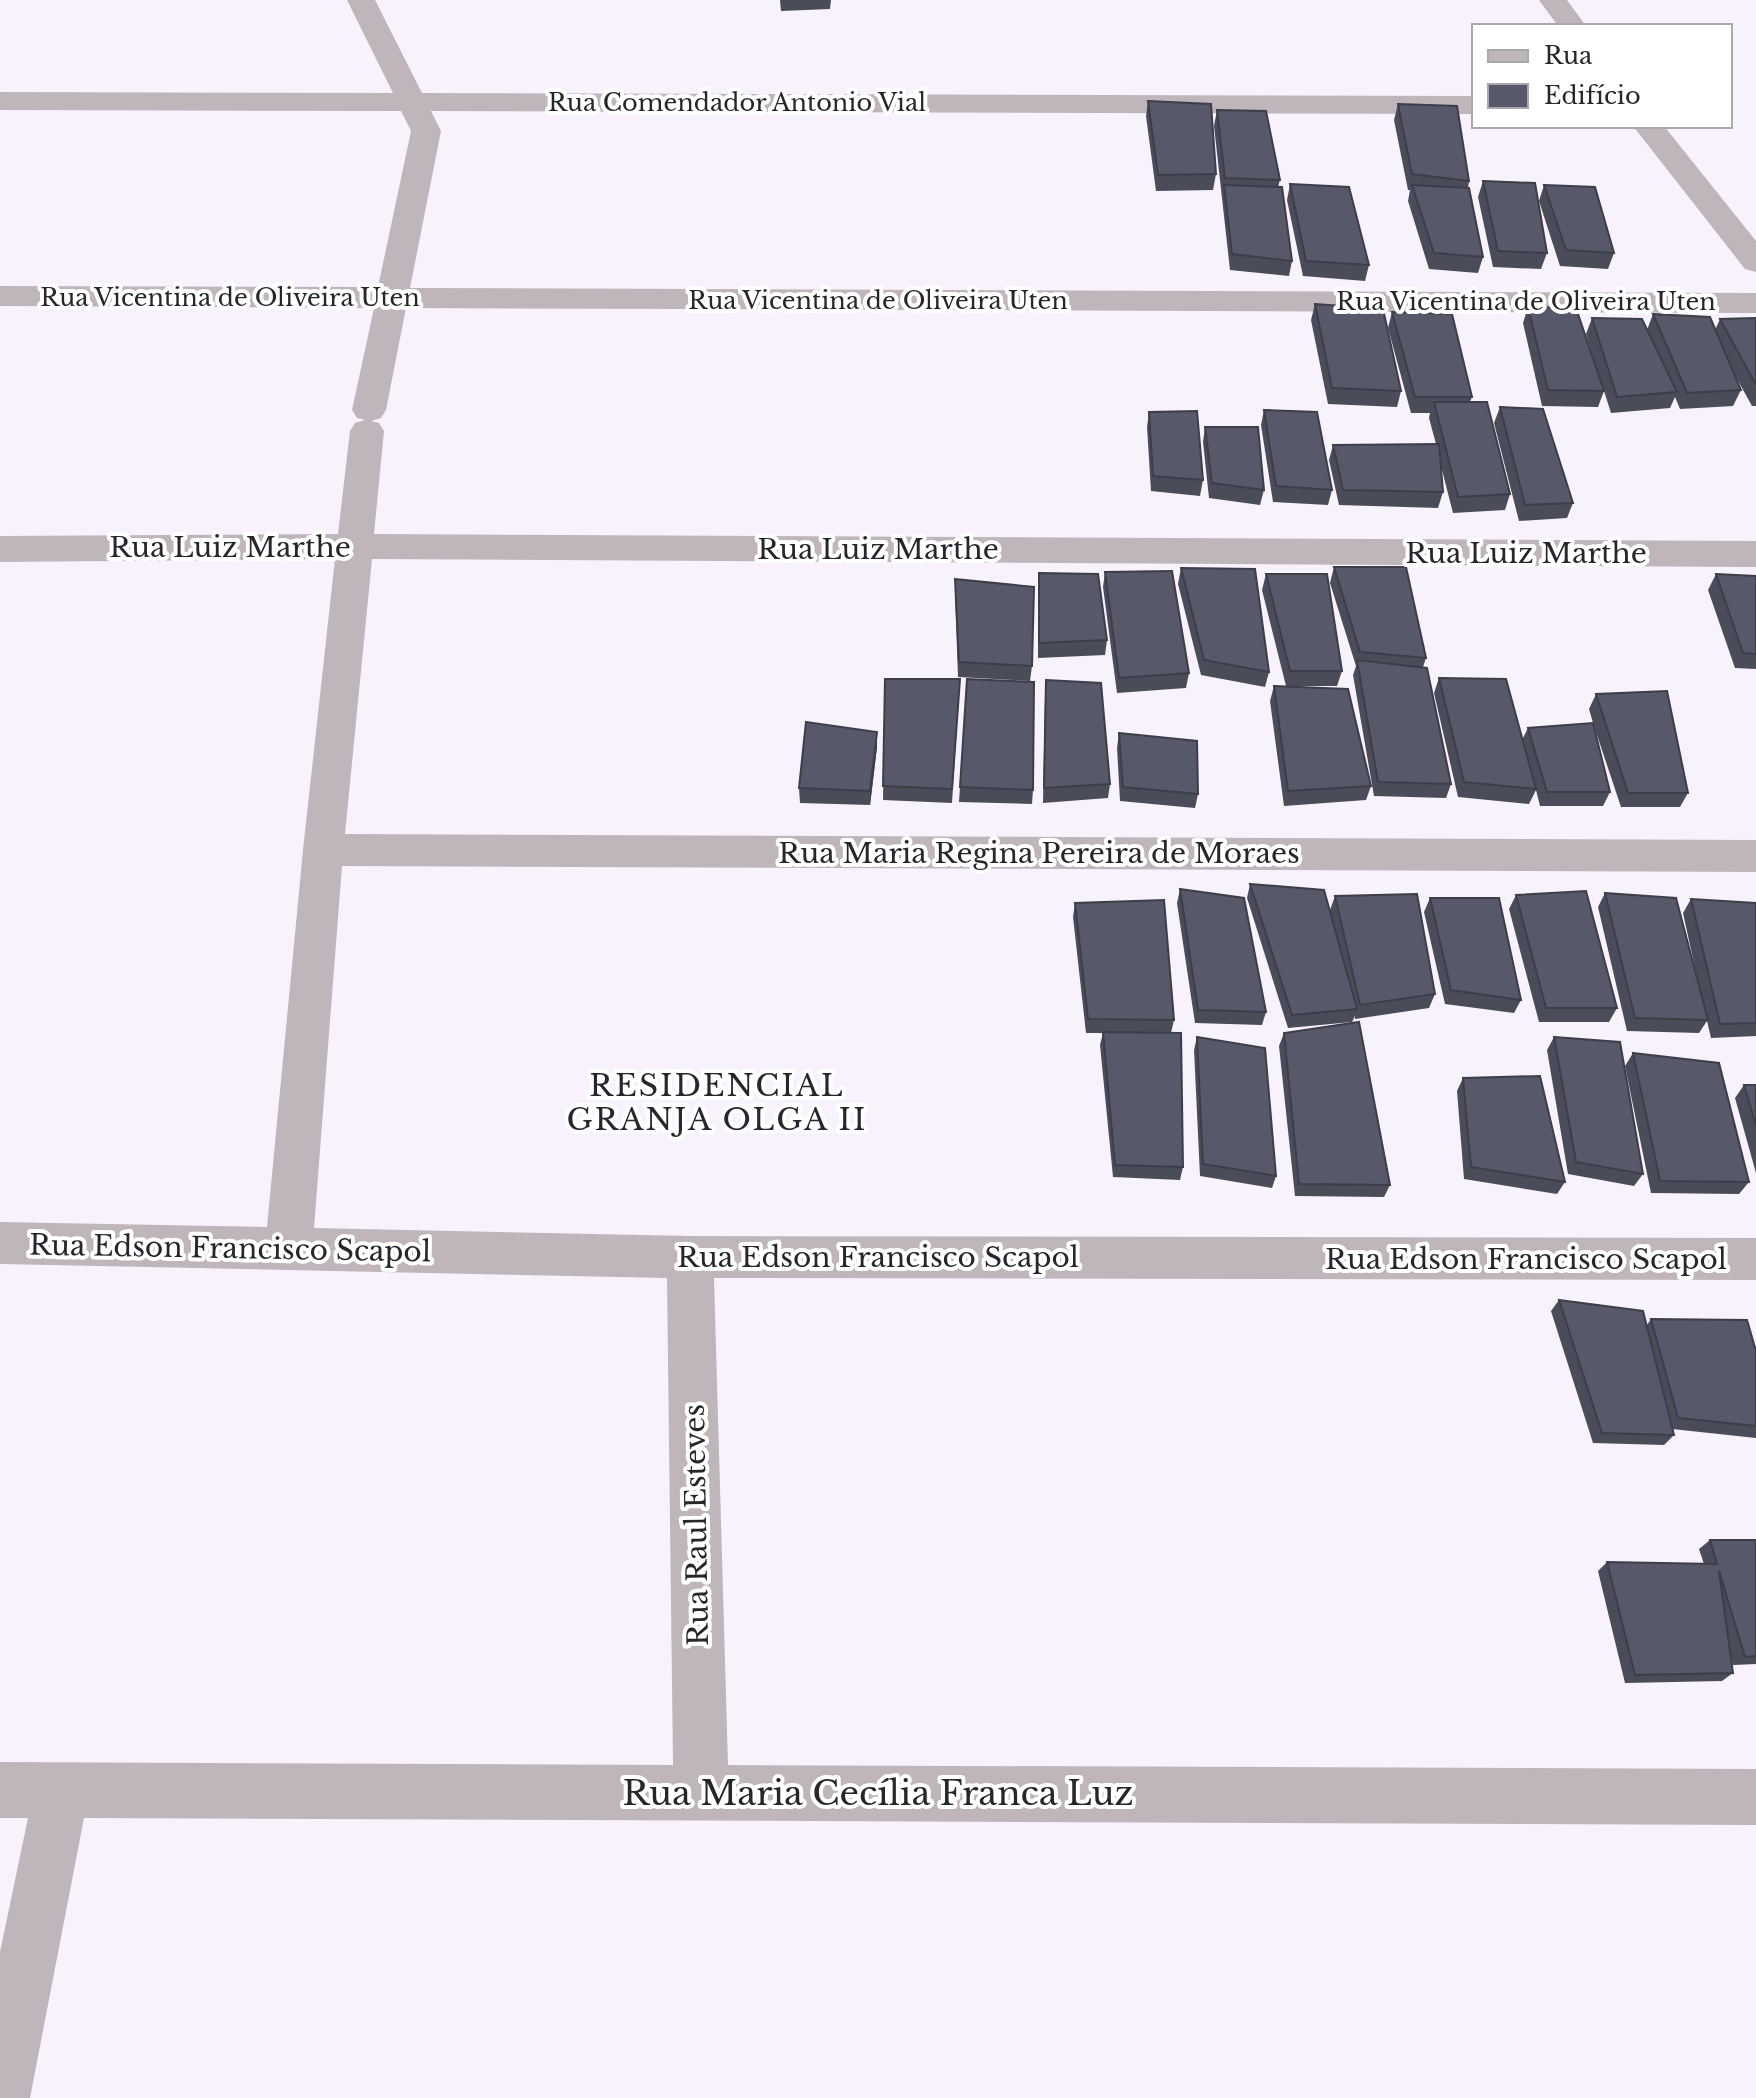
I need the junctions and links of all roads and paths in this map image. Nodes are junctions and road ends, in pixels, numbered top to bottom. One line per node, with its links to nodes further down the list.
1 (361, 0): 5 (street)
2 (1553, 0): 3 (street)
3 (1571, 24)
4 (0, 101): 5 (street, Rua Comendador Antonio Vial)
5 (411, 102): 6 (street, Rua Comendador Antonio Vial); 10 (street)
6 (1472, 105)
7 (1650, 128): 8 (street)
8 (1756, 262)
9 (0, 296): 10 (street, Rua Vicentina de Oliveira Uten)
10 (394, 299): 11 (street, Rua Vicentina de Oliveira Uten); 12 (street)
11 (1756, 303)
12 (355, 546): 13 (street, Rua Luiz Marthe); 14 (street, Rua Luiz Marthe); 15 (street)
13 (0, 549)
14 (1756, 554)
15 (323, 850): 16 (street, Rua Maria Regina Pereira de Moraes); 18 (street)
16 (1756, 856)
17 (0, 1243): 18 (street, Rua Edson Francisco Scapol)
18 (289, 1249): 19 (street, Rua Edson Francisco Scapol)
19 (690, 1257): 20 (street, Rua Edson Francisco Scapol); 23 (street, Rua Raul Esteves)
20 (1756, 1259)
21 (0, 1790): 22 (street, Rua Maria Cecília Franca Luz)
22 (61, 1791): 23 (street, Rua Maria Cecília Franca Luz); 25 (street)
23 (701, 1792): 24 (street, Rua Maria Cecília Franca Luz)
24 (1756, 1797)
25 (0, 2098)

